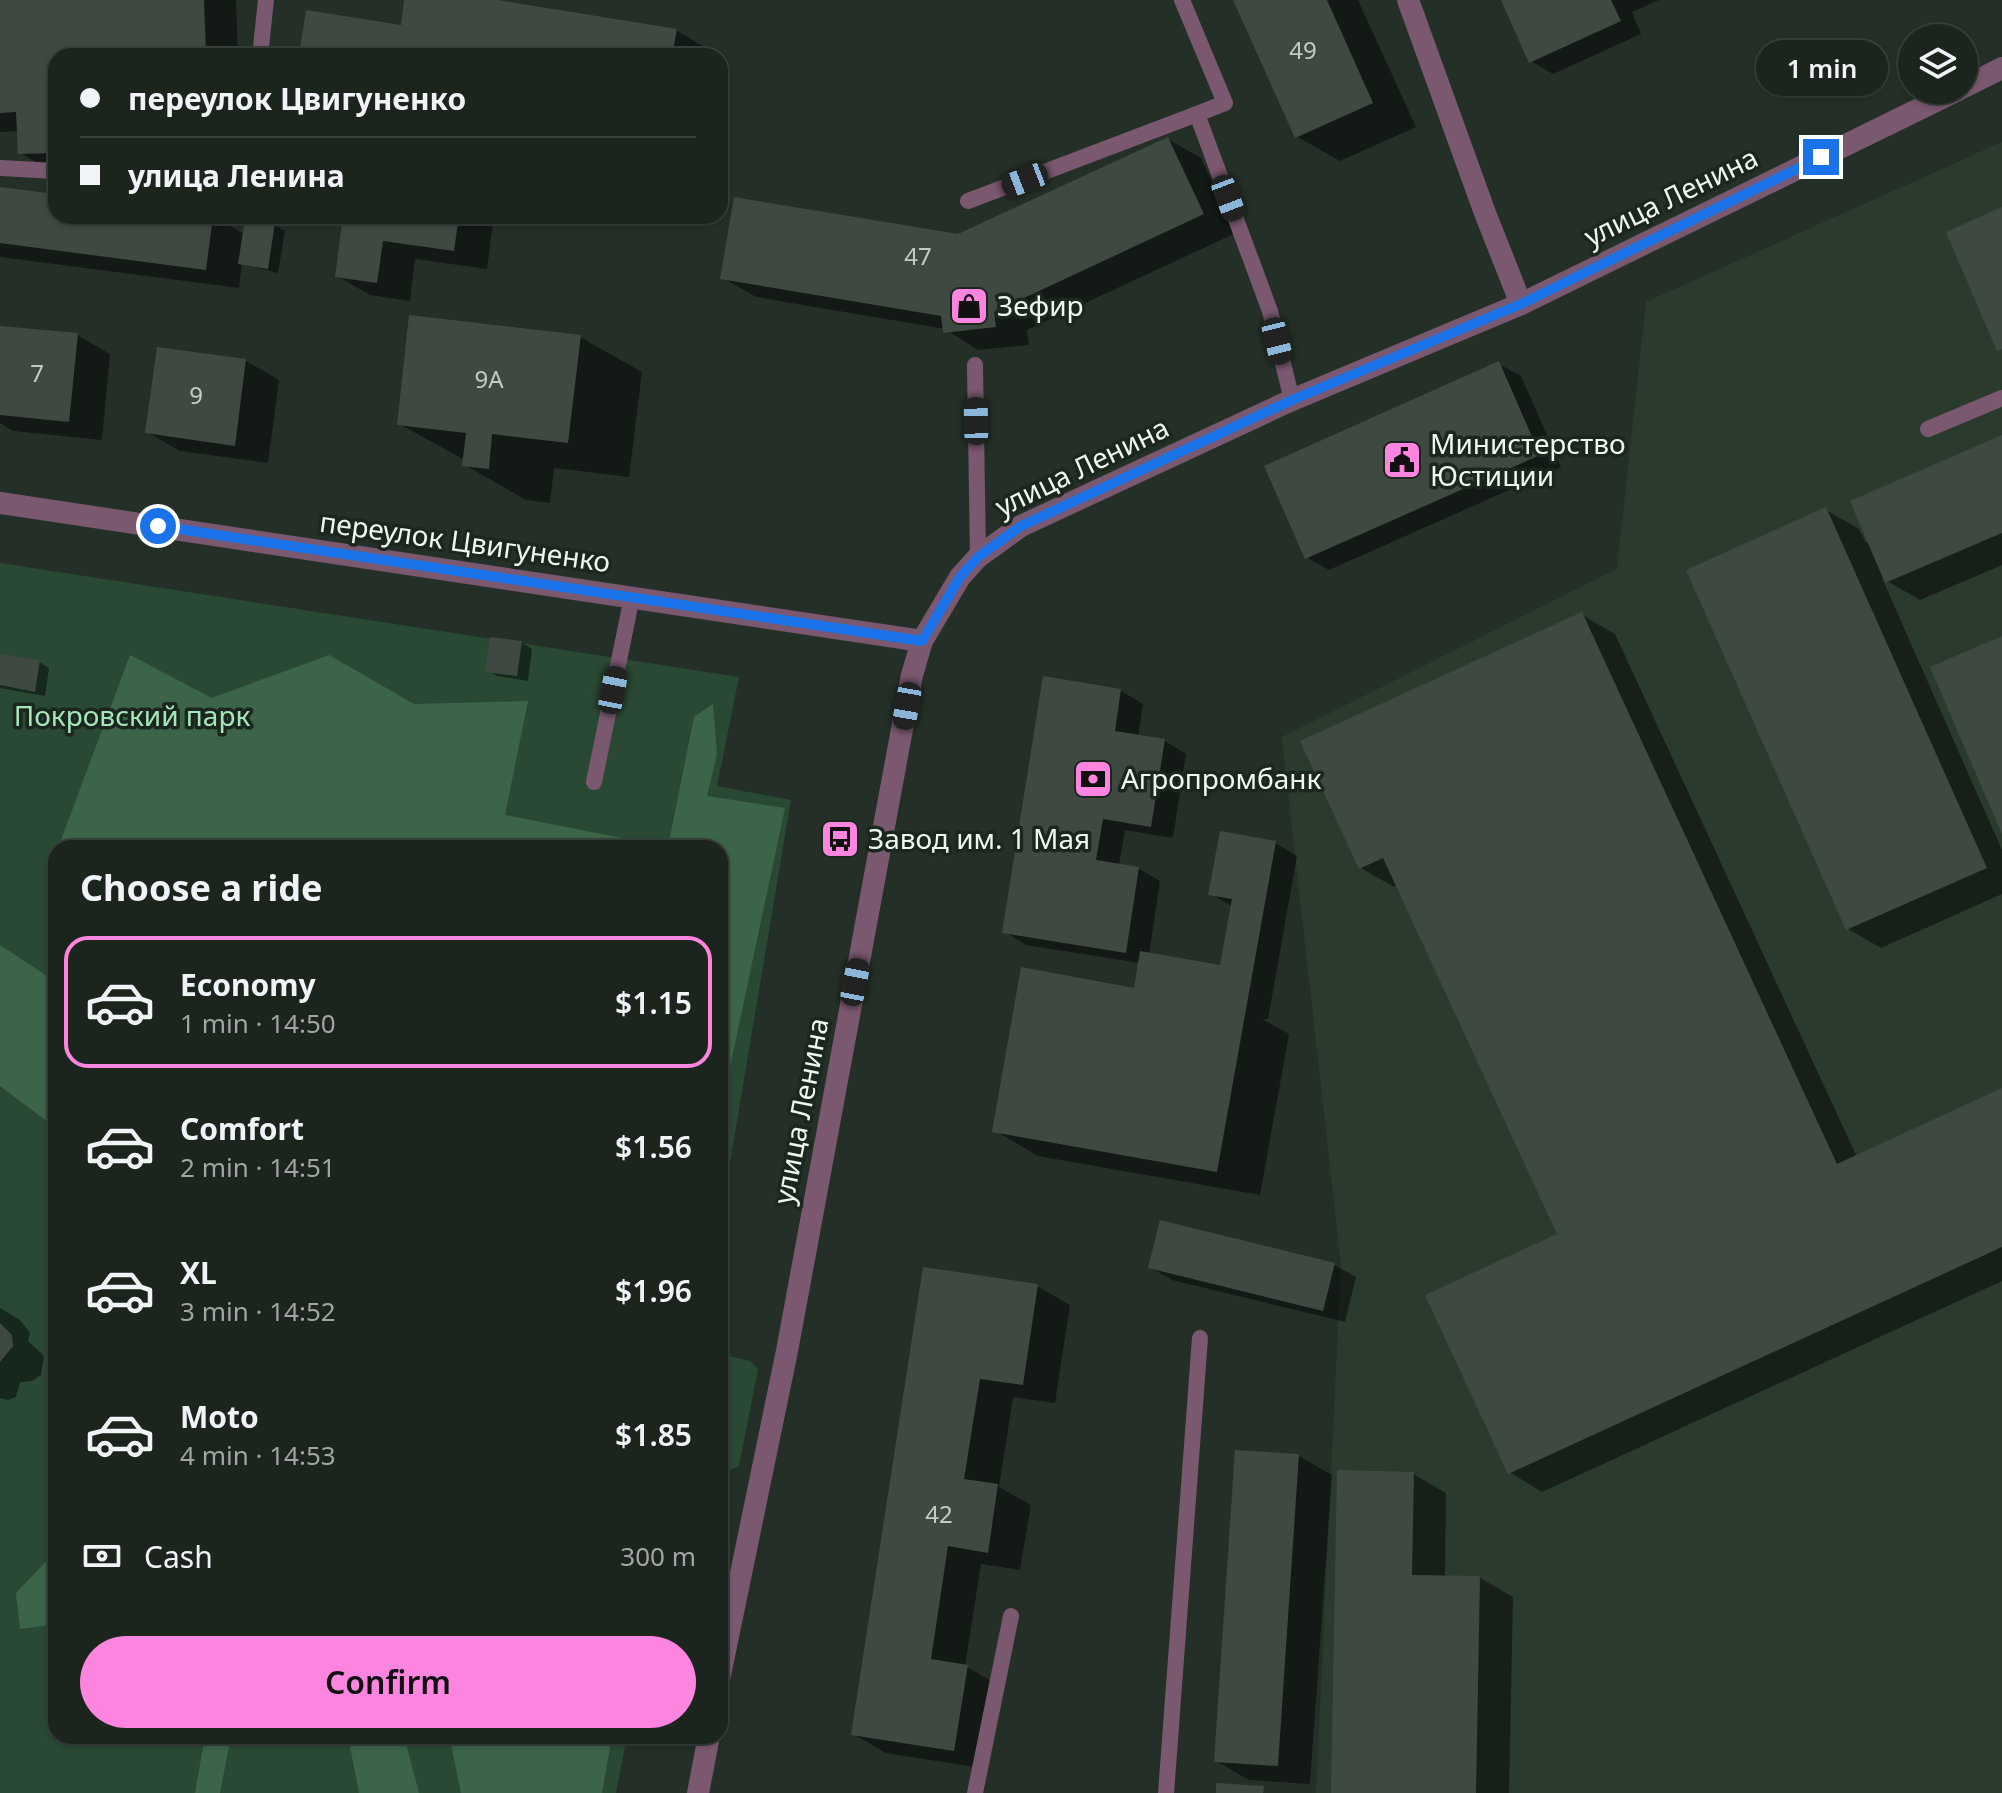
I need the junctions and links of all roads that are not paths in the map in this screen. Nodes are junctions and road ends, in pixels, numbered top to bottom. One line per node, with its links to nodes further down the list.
1 (266, 0): 4 (lane)
2 (1182, 0): 8 (lane)
3 (1412, 1): 12 (street)
4 (261, 48)
5 (2002, 68): 6 (street)
6 (1978, 80)
7 (1929, 104): 12 (street, улица Ленина)
8 (1197, 114): 11 (lane); 15 (lane)
9 (0, 168): 10 (lane)
10 (48, 171)
11 (968, 201)
12 (1521, 304): 15 (street, улица Ленина)
13 (975, 365): 18 (lane)
14 (2002, 398): 16 (lane)
15 (1292, 400): 18 (street, улица Ленина)
16 (1928, 429)
17 (0, 503): 19 (street, переулок Цвигуненко)
18 (978, 557): 20 (street, улица Ленина)
19 (632, 597): 20 (street, переулок Цвигуненко); 21 (lane)
20 (922, 641): 24 (street, улица Ленина)
21 (594, 782)
22 (1200, 1338): 28 (lane)
23 (1011, 1616): 27 (lane)
24 (728, 1636)
25 (707, 1744): 26 (street)
26 (698, 1793)
27 (975, 1793)
28 (1166, 1793)

